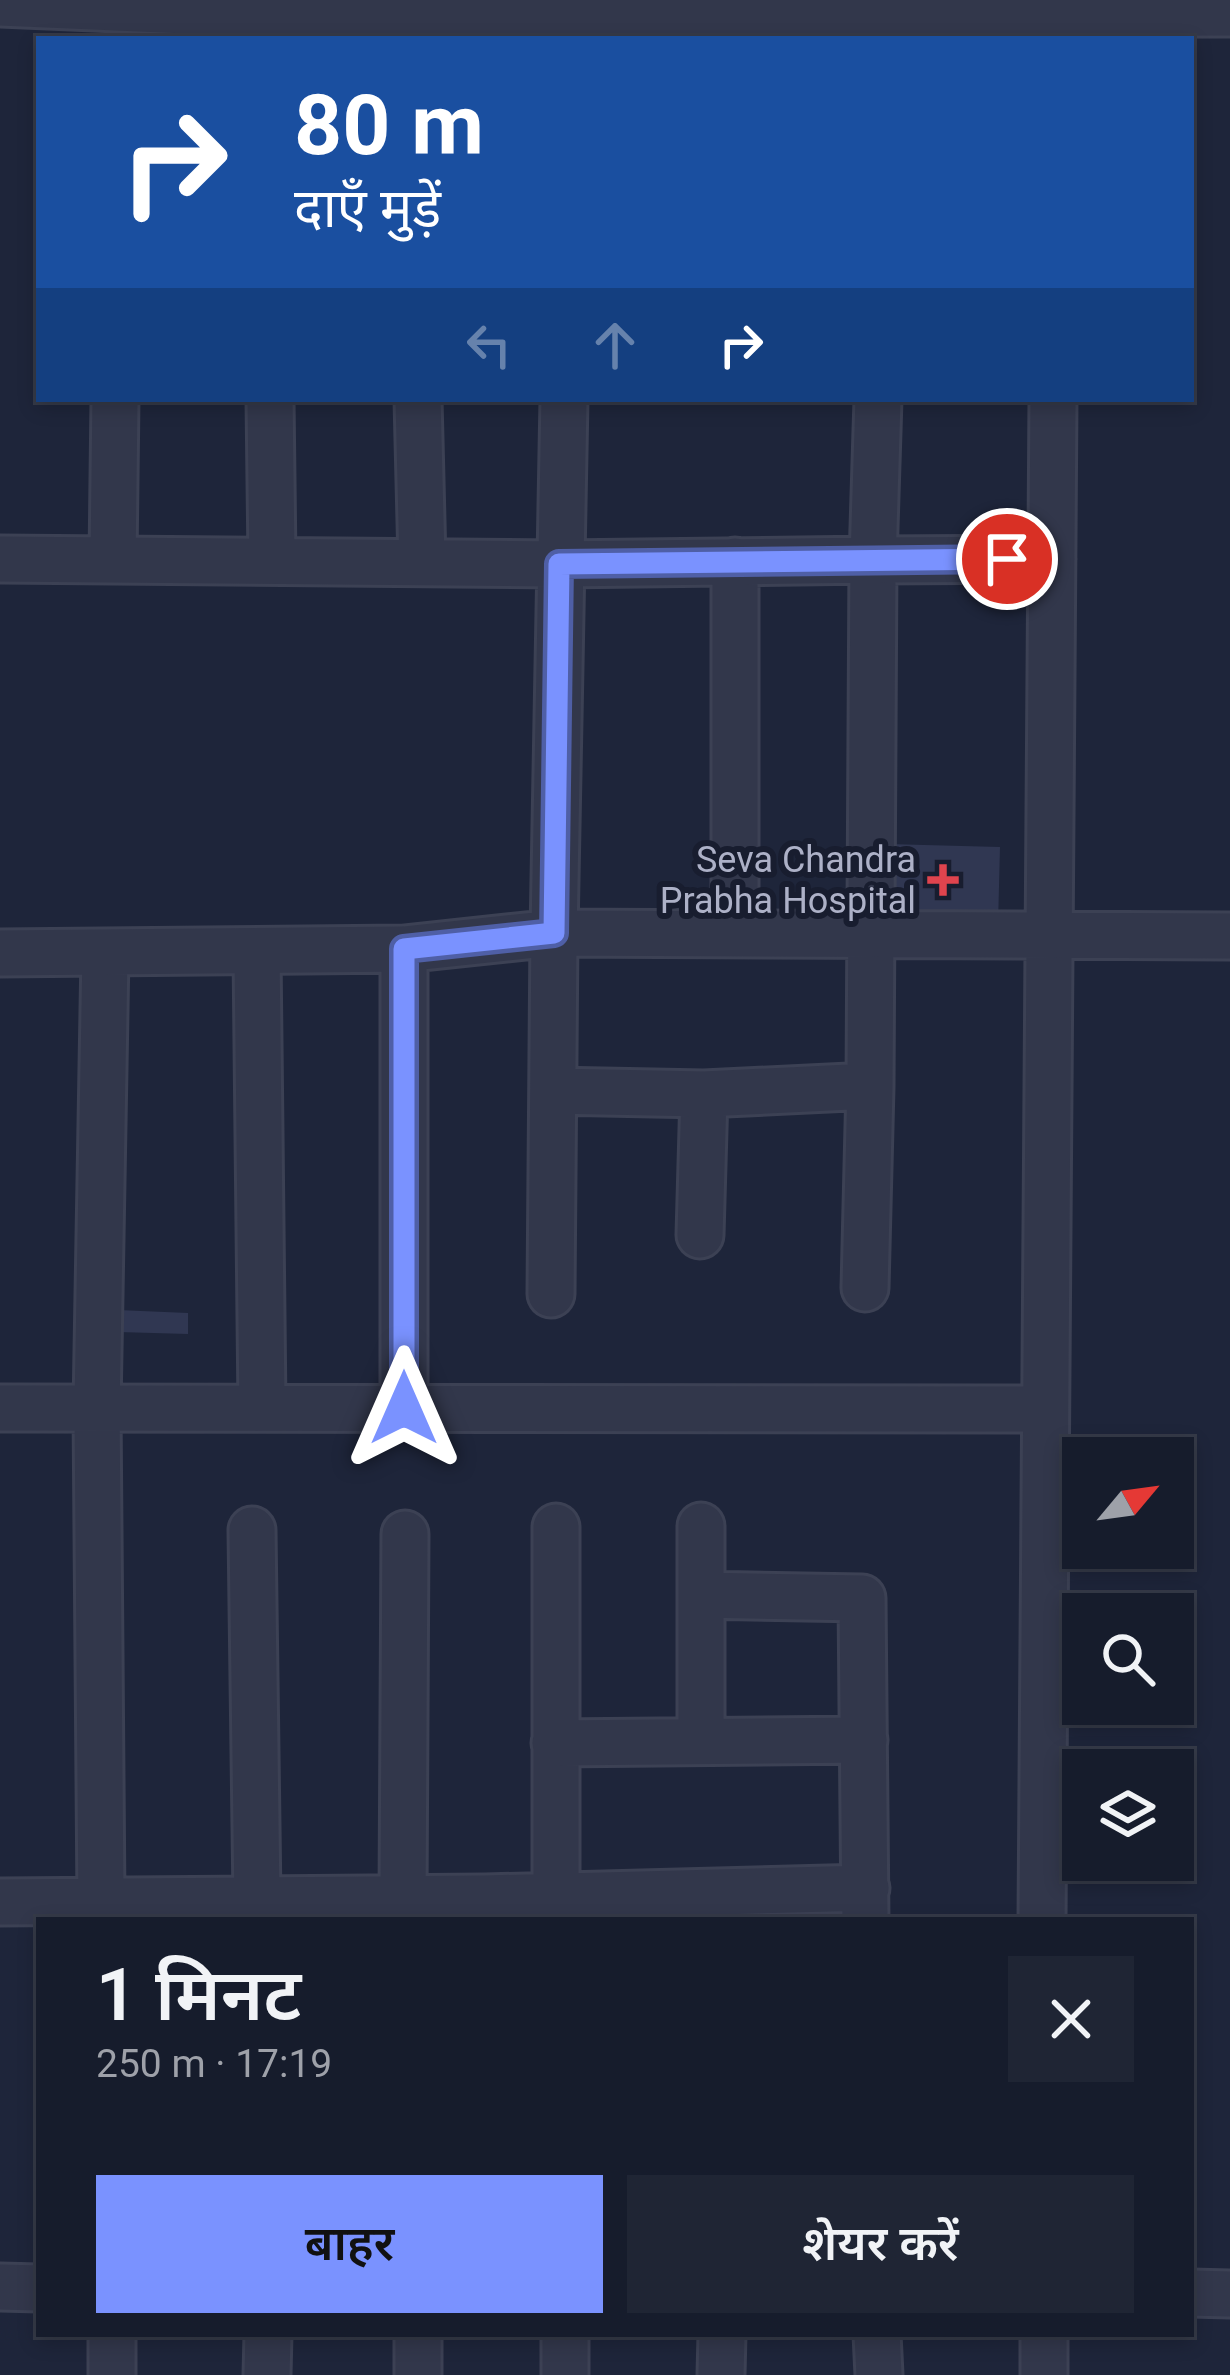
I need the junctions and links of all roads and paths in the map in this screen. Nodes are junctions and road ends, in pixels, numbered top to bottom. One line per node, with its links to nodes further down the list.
1 (0, 4): 4 (street)
2 (289, 7): 4 (street); 6 (street)
3 (1230, 13): 5 (street)
4 (139, 14)
5 (1056, 27): 6 (street)
6 (424, 30)
7 (115, 402): 15 (street)
8 (270, 402): 17 (street)
9 (418, 402): 18 (street)
10 (564, 402): 20 (street)
11 (878, 402): 16 (street)
12 (1053, 402): 14 (street)
13 (0, 559): 15 (street)
14 (1052, 559): 16 (street); 25 (street)
15 (113, 560): 17 (street)
16 (873, 560): 19 (street); 23 (street)
17 (272, 561): 18 (street)
18 (422, 562): 20 (street)
19 (735, 562): 20 (street); 22 (street)
20 (559, 564): 21 (street)
21 (554, 933): 22 (street); 26 (street); 31 (street)
22 (735, 933): 23 (street)
23 (871, 936): 25 (street); 30 (street)
24 (1230, 936): 25 (street)
25 (1049, 938): 40 (street)
26 (404, 949): 27 (street); 39 (street)
27 (257, 952): 29 (street); 38 (street)
28 (0, 953): 29 (street)
29 (105, 955): 37 (street)
30 (870, 1087): 32 (street); 34 (street)
31 (553, 1091): 32 (street); 35 (street)
32 (704, 1094): 33 (street)
33 (700, 1235)
34 (865, 1288)
35 (551, 1294)
36 (0, 1408): 37 (street)
37 (97, 1408): 38 (street); 51 (street)
38 (262, 1408): 39 (street)
39 (404, 1408): 40 (street)
40 (1045, 1408): 56 (street)
41 (701, 1526): 45 (street)
42 (556, 1527): 48 (street)
43 (252, 1531): 50 (street)
44 (405, 1534): 49 (street)
45 (700, 1595): 46 (street); 47 (street)
46 (864, 1739): 47 (street); 53 (street)
47 (700, 1742): 48 (street)
48 (555, 1743): 55 (street)
49 (403, 1899): 50 (street); 55 (street)
50 (257, 1900): 51 (street)
51 (100, 1901): 52 (street)
52 (0, 1902)
53 (866, 1904): 54 (street)
54 (727, 1906): 55 (street)
55 (556, 1908)
56 (1042, 1917)
57 (0, 2287): 58 (street)
58 (36, 2288)
59 (1194, 2294): 60 (street)
60 (1230, 2294)
61 (112, 2337): 68 (street)
62 (268, 2337): 69 (street)
63 (418, 2337): 70 (street)
64 (565, 2337): 71 (street)
65 (722, 2337): 72 (street)
66 (878, 2337): 73 (street)
67 (1044, 2337): 74 (street)
68 (112, 2375)
69 (268, 2375)
70 (418, 2375)
71 (565, 2375)
72 (721, 2375)
73 (879, 2375)
74 (1044, 2375)

